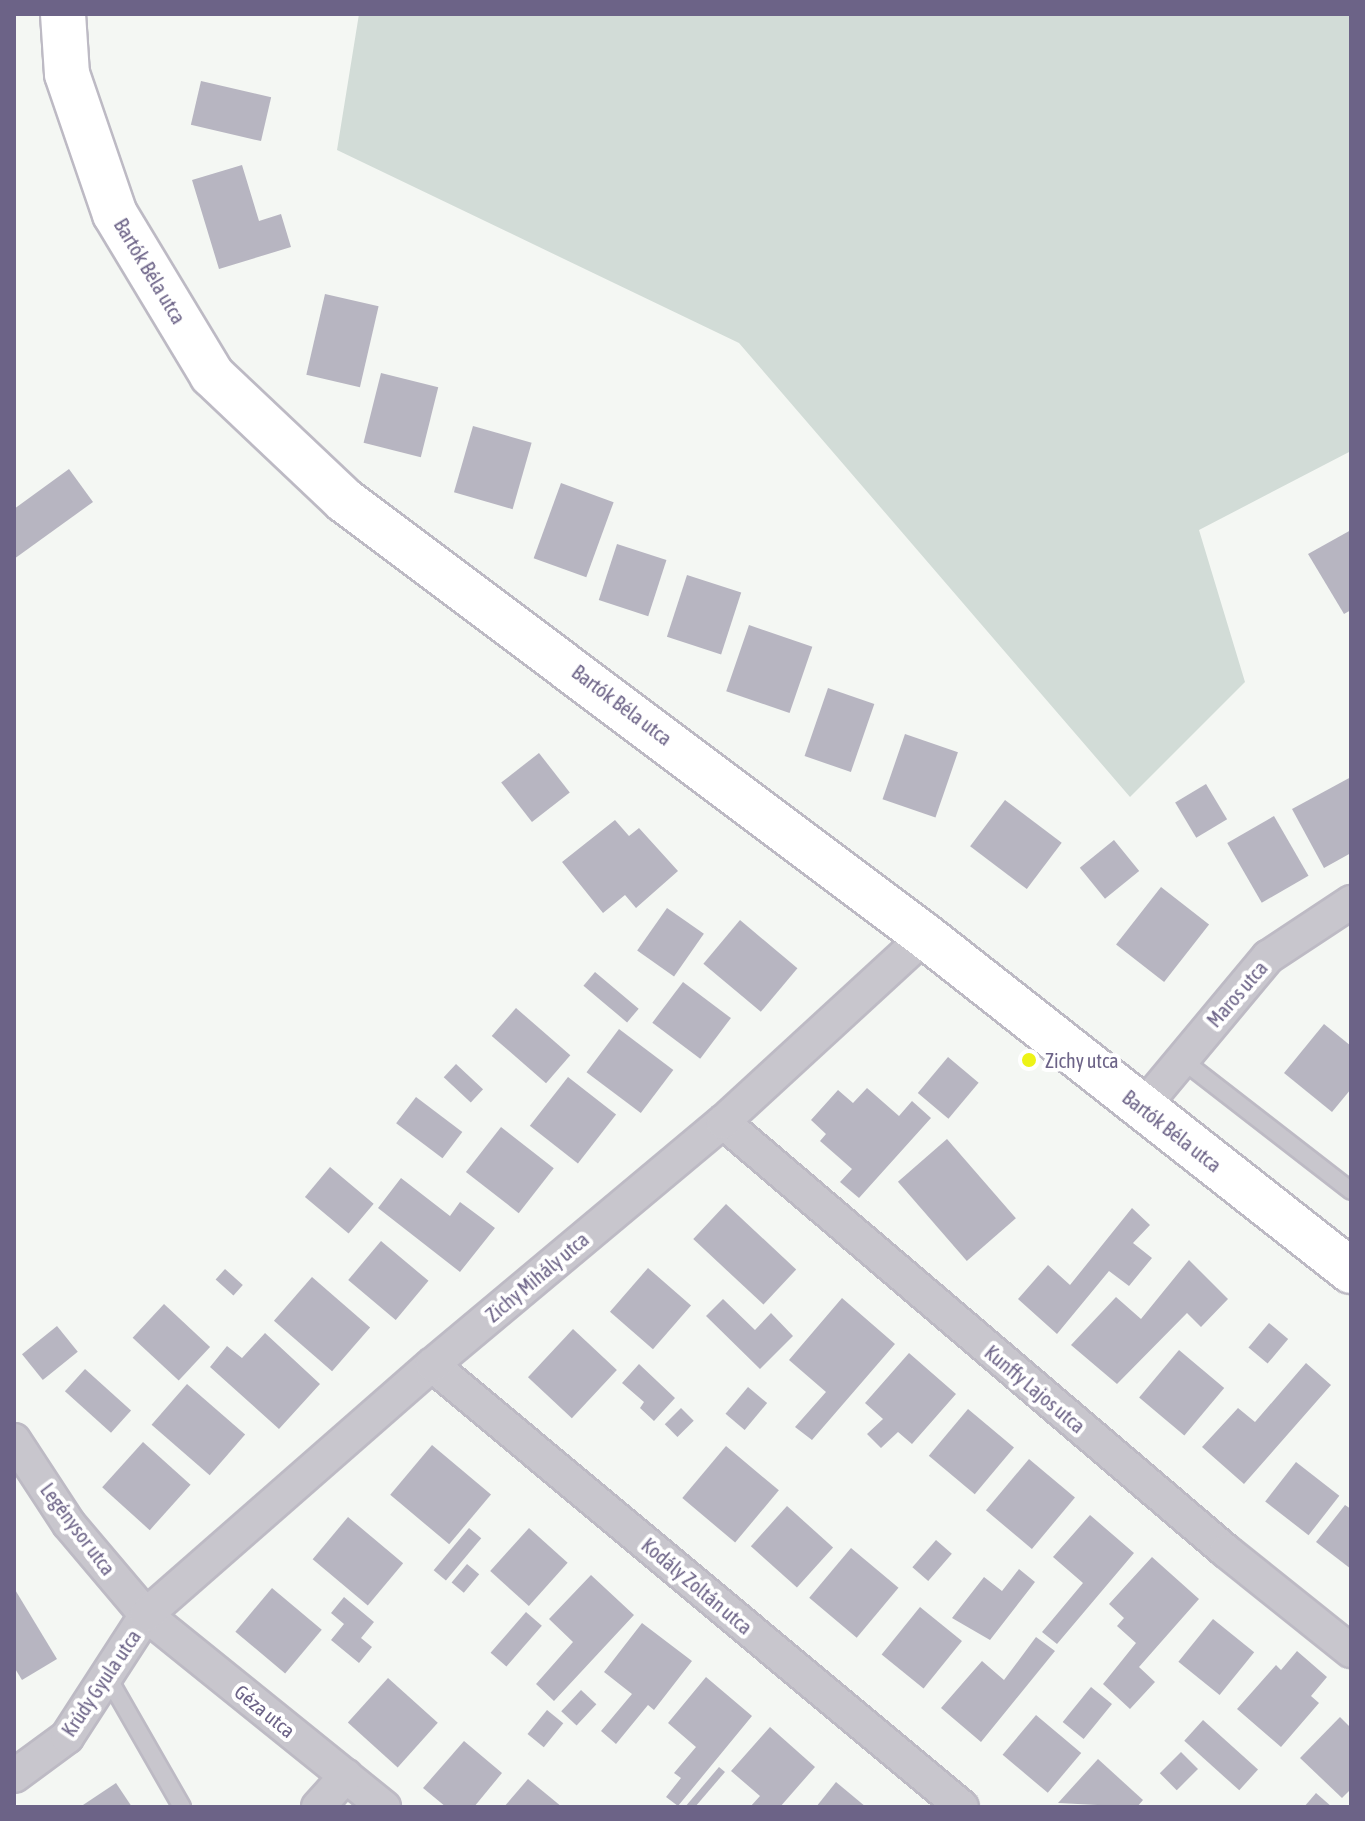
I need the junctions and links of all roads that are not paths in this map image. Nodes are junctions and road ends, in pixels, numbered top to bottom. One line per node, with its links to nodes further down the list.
1 (63, 14): 3 (street, Bartók Béla utca)
2 (1351, 902): 4 (street, Maros utca)
3 (925, 936): 5 (street, Bartók Béla utca); 6 (street, Zichy Mihály utca)
4 (1181, 1059): 5 (street, Maros utca); 7 (lane)
5 (1142, 1108): 8 (street, Bartók Béla utca)
6 (723, 1122): 9 (street, Zichy Mihály utca); 12 (street, Kunffy Lajos utca)
7 (1351, 1191)
8 (1351, 1271)
9 (432, 1365): 11 (street, Zichy Mihály utca); 19 (street, Kodály Zoltán utca)
10 (14, 1440): 11 (street, Legénysor utca)
11 (146, 1615): 13 (street, Krúdy Gyula utca); 15 (street, Géza utca)
12 (1351, 1651)
13 (107, 1676): 14 (street, Krúdy Gyula utca); 16 (lane)
14 (14, 1776)
15 (346, 1776): 17 (street); 18 (street, Géza utca)
16 (182, 1807)
17 (318, 1807)
18 (384, 1807)
19 (962, 1807)

